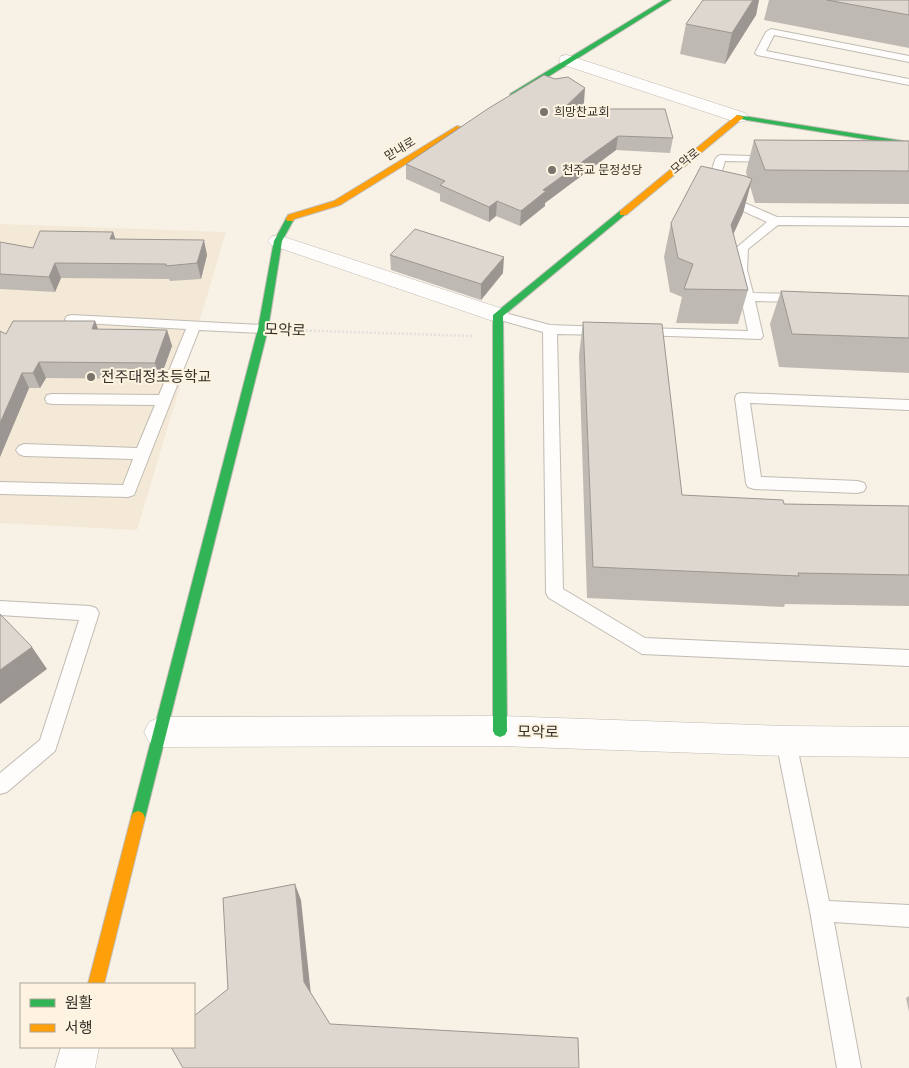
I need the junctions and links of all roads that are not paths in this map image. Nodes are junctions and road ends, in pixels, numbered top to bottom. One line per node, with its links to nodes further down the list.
1 (668, 0): 3 (street)
2 (909, 59): 4 (lane)
3 (567, 60): 5 (street); 6 (street)
4 (909, 82)
5 (508, 98)
6 (739, 117): 8 (street); 15 (street, 모악로)
7 (466, 124): 12 (street, 맏내로)
8 (909, 144)
9 (780, 159): 10 (lane)
10 (775, 221): 11 (lane); 13 (lane)
11 (909, 222)
12 (278, 242): 15 (street); 18 (street, 맏내로)
13 (747, 297): 14 (lane); 19 (lane)
14 (814, 298)
15 (498, 316): 19 (lane); 29 (street, 모악로)
16 (72, 319): 17 (lane, 모악로)
17 (194, 324): 18 (lane, 모악로); 21 (lane)
18 (263, 329): 30 (street, 맏내로)
19 (550, 329): 28 (lane)
20 (52, 399): 21 (lane)
21 (164, 400): 24 (lane)
22 (909, 405): 25 (lane)
23 (24, 450): 24 (lane)
24 (143, 454): 26 (lane)
25 (858, 487)
26 (0, 488)
27 (0, 608): 33 (lane)
28 (909, 658)
29 (500, 731): 30 (street); 31 (street, 모악로)
30 (160, 732): 36 (street, 맏내로)
31 (786, 741): 32 (street, 모악로); 34 (lane)
32 (909, 742)
33 (0, 784)
34 (821, 911): 35 (lane); 39 (lane)
35 (909, 916)
36 (96, 983)
37 (80, 1048): 38 (street)
38 (74, 1068)
39 (849, 1068)

